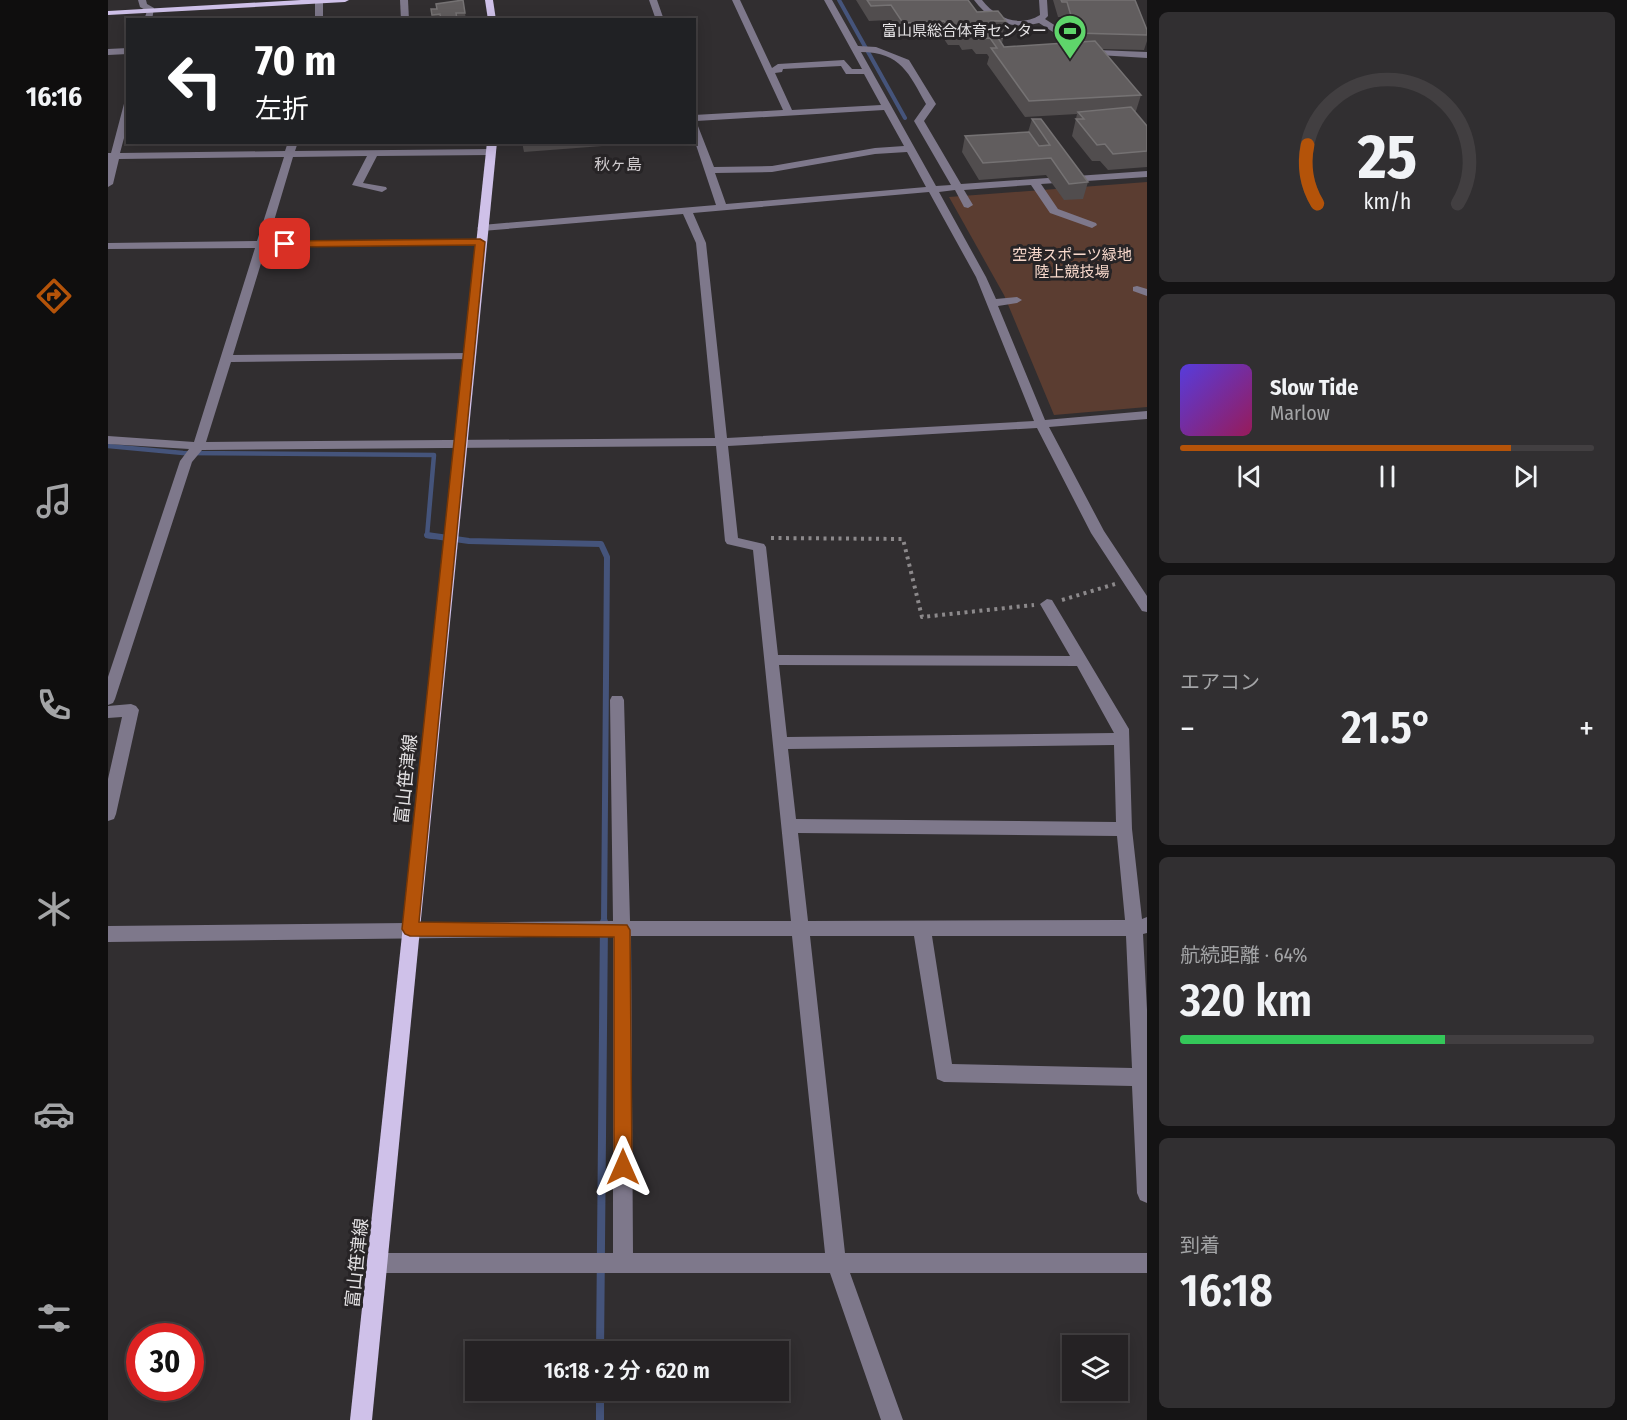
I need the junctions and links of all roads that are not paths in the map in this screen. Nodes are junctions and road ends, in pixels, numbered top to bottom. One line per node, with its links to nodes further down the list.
1 (142, 0): 13 (street)
2 (345, 0): 11 (main road)
3 (404, 0): 15 (street)
4 (489, 0): 16 (main road)
5 (653, 0): 17 (street)
6 (736, 0): 24 (street)
7 (828, 0): 20 (street)
8 (978, 0): 19 (street)
9 (991, 0): 19 (street)
10 (1043, 0): 18 (street)
11 (320, 1): 13 (main road); 14 (street)
12 (108, 13): 13 (main road)
13 (150, 15)
14 (319, 18)
15 (405, 18)
16 (492, 18)
17 (659, 18)
18 (1040, 19): 19 (street); 23 (street)
19 (1005, 21)
20 (863, 48): 25 (street); 43 (street)
21 (126, 51): 22 (street)
22 (108, 52)
23 (1147, 55)
24 (774, 71): 25 (street); 28 (street)
25 (867, 71): 26 (street)
26 (886, 106): 28 (street); 34 (street)
27 (126, 108): 38 (street)
28 (789, 113): 29 (street)
29 (696, 120)
30 (696, 126): 39 (street)
31 (292, 144): 36 (street)
32 (390, 144): 35 (street)
33 (492, 147): 35 (street); 50 (main road, 富山笹津線)
34 (910, 148): 39 (street); 45 (street)
35 (388, 153): 37 (street)
36 (290, 154): 37 (street); 38 (street); 51 (street)
37 (373, 154): 44 (street)
38 (111, 155): 42 (street)
39 (710, 170): 47 (street)
40 (1147, 174): 41 (street)
41 (1034, 182): 43 (street); 49 (street)
42 (108, 184)
43 (959, 187): 45 (street); 46 (street)
44 (382, 189)
45 (933, 189): 47 (street); 54 (street)
46 (968, 205)
47 (722, 207): 48 (street)
48 (687, 210): 50 (street); 60 (street)
49 (1092, 225)
50 (481, 235): 51 (street); 55 (main road, 富山笹津線)
51 (262, 244): 52 (street); 56 (street)
52 (108, 246)
53 (1017, 300): 54 (street)
54 (993, 303): 58 (street)
55 (469, 356): 56 (street); 61 (main road, 富山笹津線)
56 (226, 359): 62 (street)
57 (1147, 415): 58 (street)
58 (1041, 424): 60 (street); 64 (street)
59 (108, 440): 62 (street)
60 (722, 442): 61 (street); 65 (street)
61 (460, 444): 62 (street); 76 (main road, 富山笹津線)
62 (199, 446): 67 (street)
63 (1047, 604): 66 (street)
64 (1146, 605)
65 (771, 660): 66 (street); 71 (street)
66 (1081, 661): 70 (street)
67 (108, 699)
68 (617, 700): 77 (street)
69 (108, 712): 72 (street)
70 (1122, 739): 71 (street); 74 (street)
71 (780, 743): 73 (street)
72 (108, 814)
73 (789, 826): 74 (street); 78 (street)
74 (1124, 829): 75 (street)
75 (1140, 926): 79 (street); 81 (street)
76 (410, 929): 77 (street); 80 (street); 85 (main road, 富山笹津線)
77 (622, 930): 78 (street); 83 (street)
78 (800, 930): 79 (street); 84 (street)
79 (922, 930): 81 (street)
80 (108, 934)
81 (1141, 1077): 82 (street)
82 (1147, 1193)
83 (623, 1262): 84 (street); 85 (street)
84 (836, 1262): 86 (street); 88 (street)
85 (377, 1263): 87 (main road, 富山笹津線)
86 (1147, 1263)
87 (361, 1420)
88 (892, 1420)

